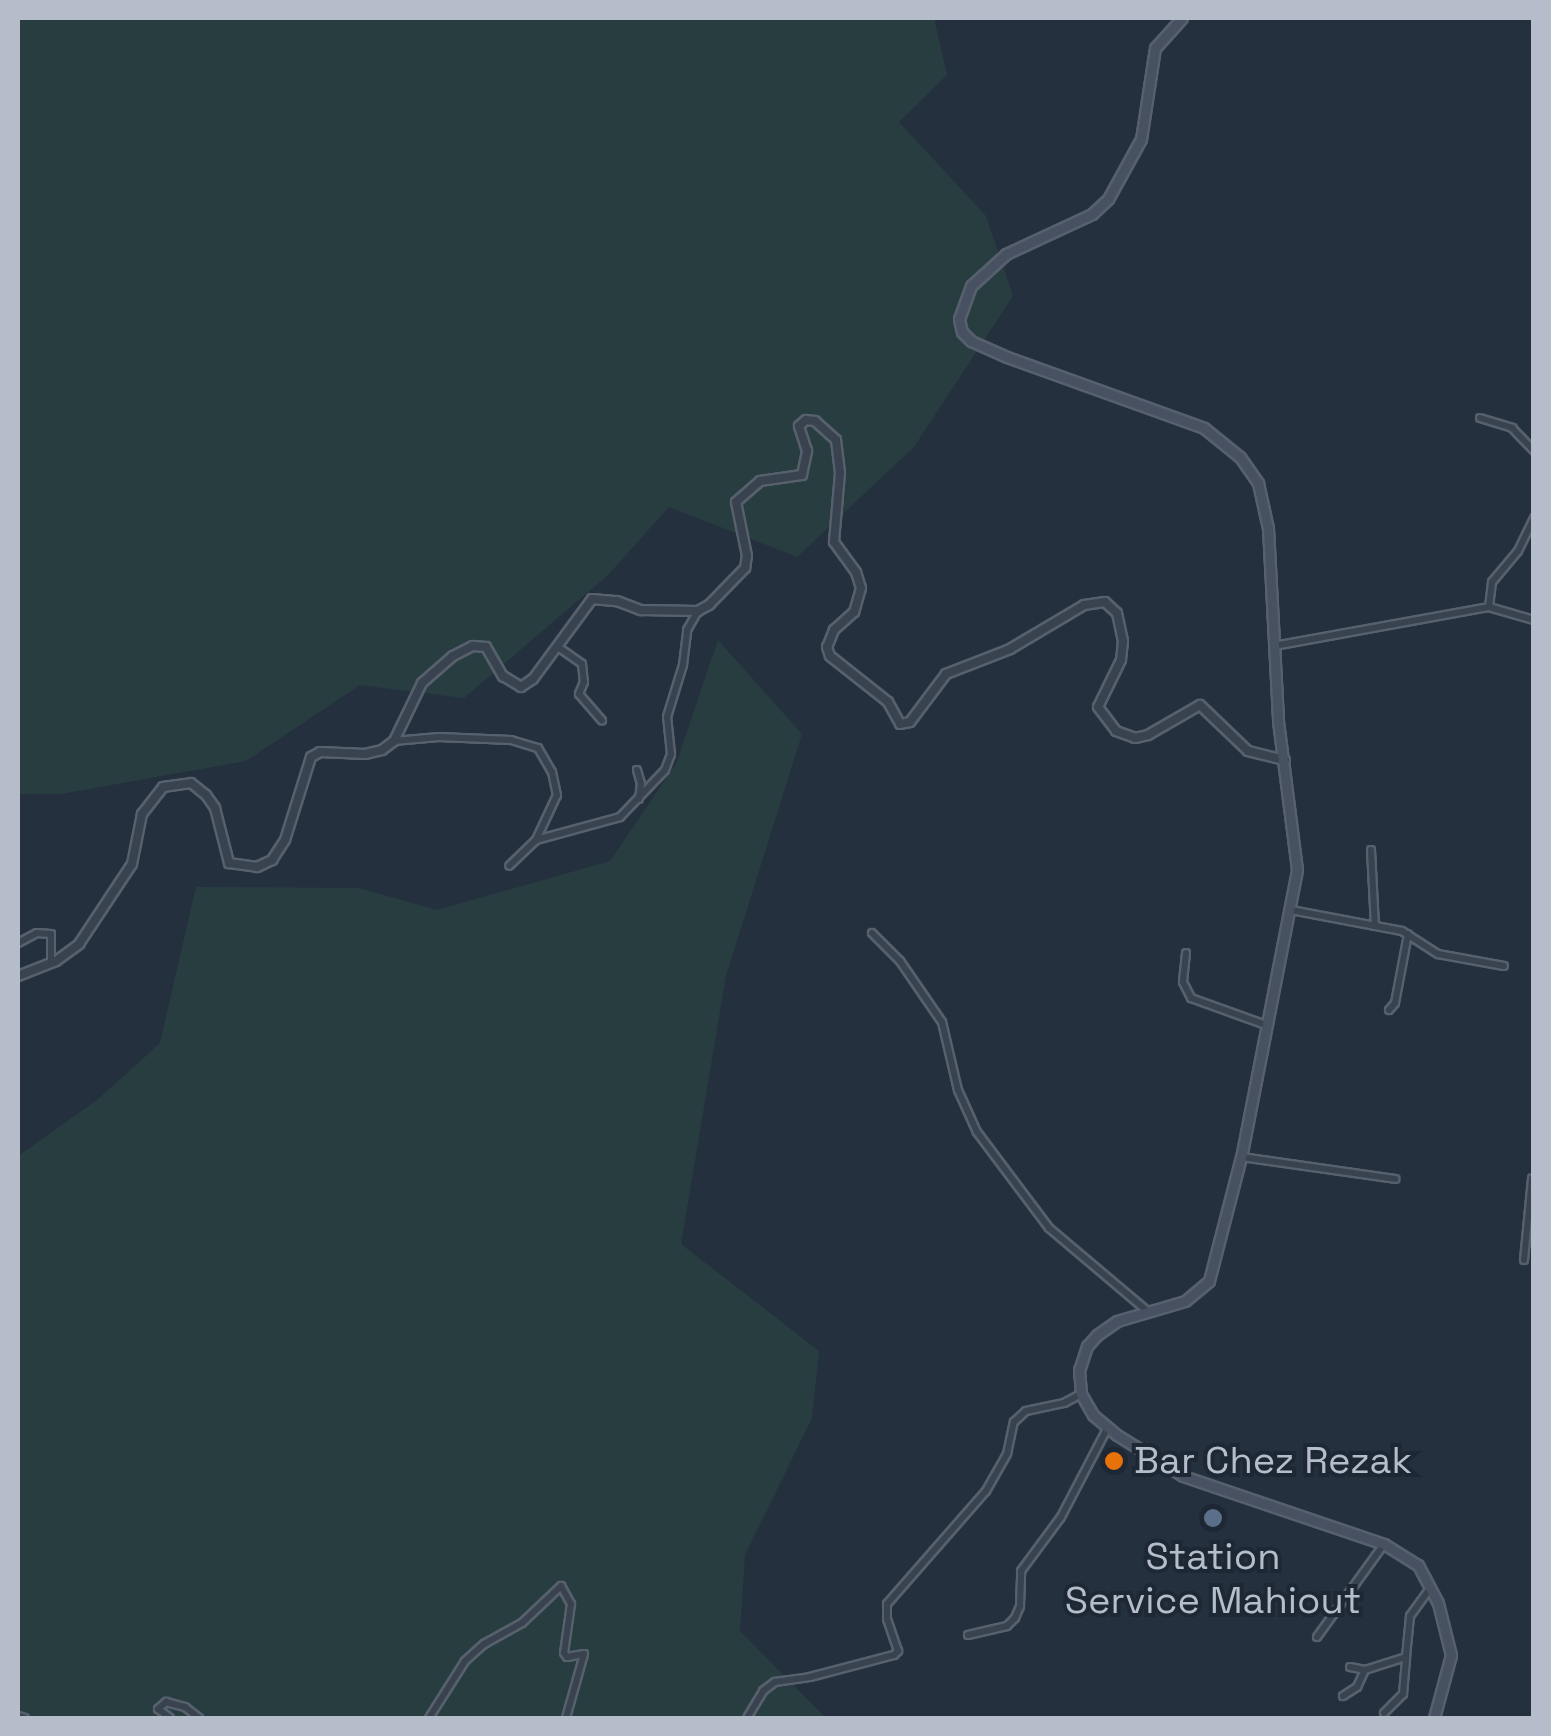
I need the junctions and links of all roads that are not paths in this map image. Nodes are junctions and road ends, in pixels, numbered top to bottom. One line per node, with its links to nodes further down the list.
1 (1182, 18): 8 (main road)
2 (1480, 418): 3 (street)
3 (1534, 451)
4 (1534, 518): 5 (street)
5 (1489, 607): 7 (street); 8 (street)
6 (698, 611): 9 (street); 12 (street); 14 (street)
7 (1534, 620)
8 (1274, 646): 12 (main road)
9 (558, 647): 10 (street); 11 (street)
10 (602, 720)
11 (394, 741): 15 (street); 24 (street)
12 (1285, 760): 18 (main road)
13 (637, 770): 14 (street)
14 (636, 804): 15 (street)
15 (536, 840): 17 (street)
16 (1371, 850): 19 (street)
17 (509, 866)
18 (1291, 910): 19 (street); 28 (main road)
19 (1375, 926): 21 (street)
20 (872, 933): 34 (street)
21 (1408, 934): 25 (street); 27 (street)
22 (18, 943): 24 (street)
23 (1186, 952): 28 (street)
24 (50, 963): 26 (street)
25 (1504, 966)
26 (18, 976)
27 (1388, 1010)
28 (1268, 1025): 29 (main road)
29 (1241, 1157): 31 (street); 34 (main road)
30 (1533, 1177): 32 (street); 33 (street)
31 (1394, 1179)
32 (1524, 1183)
33 (1524, 1260)
34 (1146, 1310): 35 (main road)
35 (1081, 1394): 36 (main road); 52 (street)
36 (1108, 1427): 37 (main road); 39 (street)
37 (1384, 1544): 38 (main road); 40 (street)
38 (1430, 1588): 41 (street); 53 (main road)
39 (968, 1635)
40 (1317, 1637)
41 (1406, 1657): 43 (street); 45 (street)
42 (1350, 1667): 43 (street)
43 (1364, 1670): 44 (street)
44 (1343, 1696)
45 (1384, 1713)
46 (18, 1716): 47 (street)
47 (25, 1718)
48 (170, 1718): 49 (street)
49 (199, 1718)
50 (429, 1718): 51 (street)
51 (566, 1718)
52 (747, 1718)
53 (1434, 1718)

